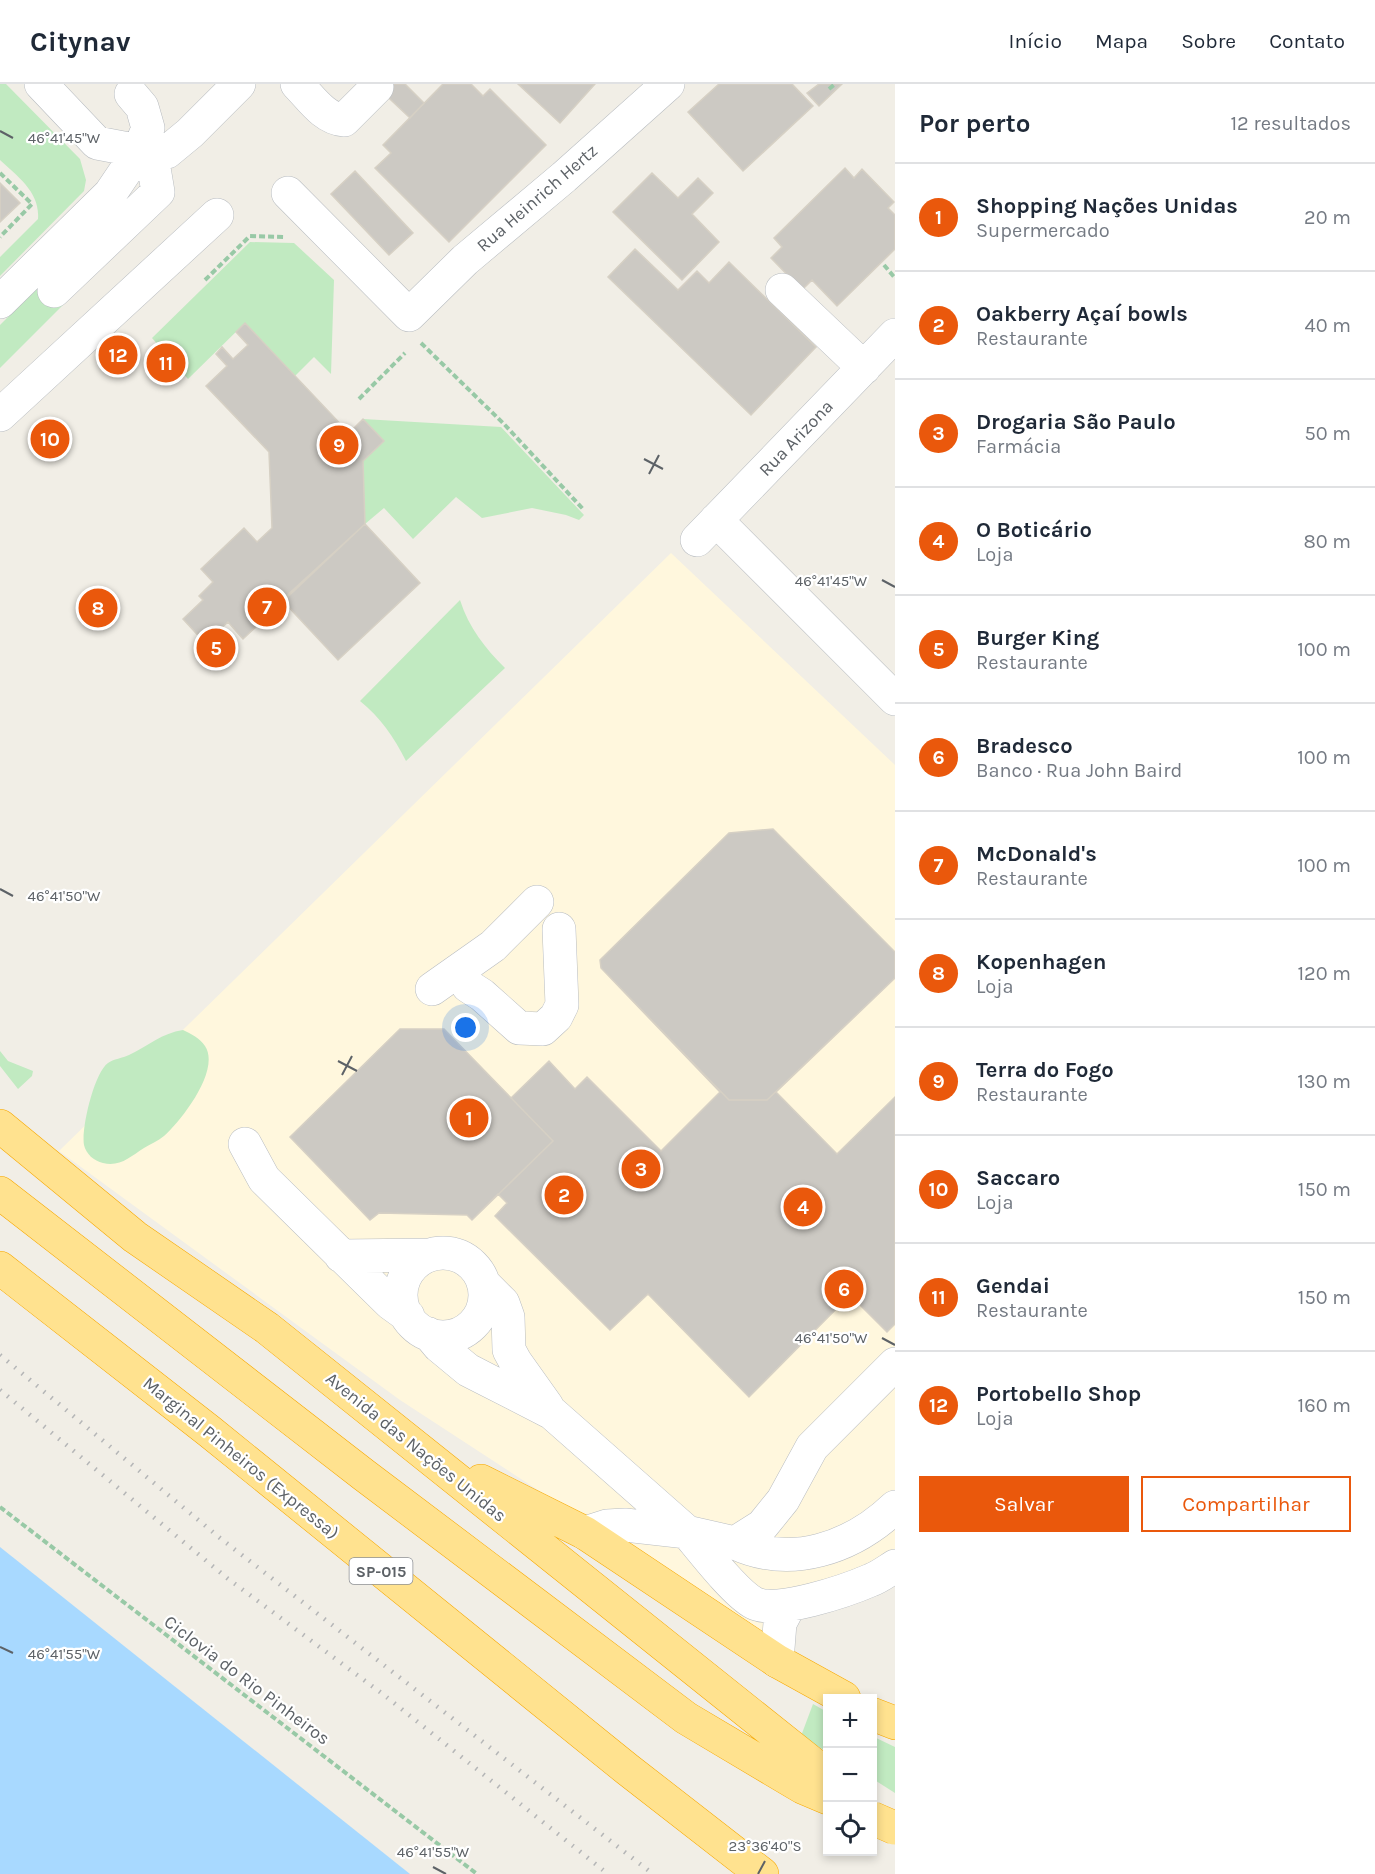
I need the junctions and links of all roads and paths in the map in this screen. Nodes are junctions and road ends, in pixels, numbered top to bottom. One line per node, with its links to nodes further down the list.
1 (41, 84): 9 (street)
2 (239, 84): 9 (street)
3 (297, 84): 6 (street)
4 (668, 84): 11 (street, Rua Heinrich Hertz)
5 (835, 84): 7 (path)
6 (377, 87)
7 (829, 89)
8 (131, 94): 9 (street)
9 (139, 151): 19 (street); 20 (street)
10 (0, 173): 13 (path)
11 (288, 193)
12 (217, 215): 26 (street)
13 (0, 237)
14 (289, 237): 17 (path)
15 (884, 266): 16 (path)
16 (895, 278)
17 (205, 280)
18 (782, 290): 24 (street)
19 (54, 291)
20 (0, 302)
21 (895, 335): 24 (street, Rua Arizona)
22 (405, 353): 25 (path)
23 (438, 359): 27 (path)
24 (864, 368): 28 (street, Rua Arizona)
25 (359, 399)
26 (0, 415)
27 (583, 509)
28 (895, 699)
29 (537, 902): 32 (street)
30 (559, 929): 31 (street)
31 (468, 986)
32 (432, 989)
33 (0, 1126): 43 (highway, Avenida das Nações Unidas)
34 (245, 1144): 37 (street)
35 (0, 1193): 56 (highway)
36 (430, 1255): 37 (street); 39 (street); 40 (street)
37 (341, 1256): 40 (street)
38 (0, 1268): 61 (highway, Marginal Pinheiros (Expressa) / SP-015)
39 (483, 1283): 40 (street); 42 (street)
40 (418, 1325): 42 (street)
41 (895, 1364): 48 (street)
42 (552, 1413): 46 (street)
43 (423, 1452): 47 (highway); 55 (highway, Avenida das Nações Unidas)
44 (0, 1507): 60 (path, Ciclovia do Rio Pinheiros)
45 (895, 1507): 48 (street)
46 (687, 1532): 47 (street); 48 (street); 50 (street)
47 (585, 1533): 51 (highway)
48 (735, 1543)
49 (895, 1566): 50 (street)
50 (789, 1606): 51 (street)
51 (777, 1661): 52 (highway)
52 (837, 1694)
53 (877, 1716): 54 (highway)
54 (895, 1723)
55 (823, 1772)
56 (823, 1796)
57 (877, 1815): 59 (highway)
58 (877, 1820): 59 (highway, bridge)
59 (895, 1829)
60 (477, 1874)
61 (762, 1874)

